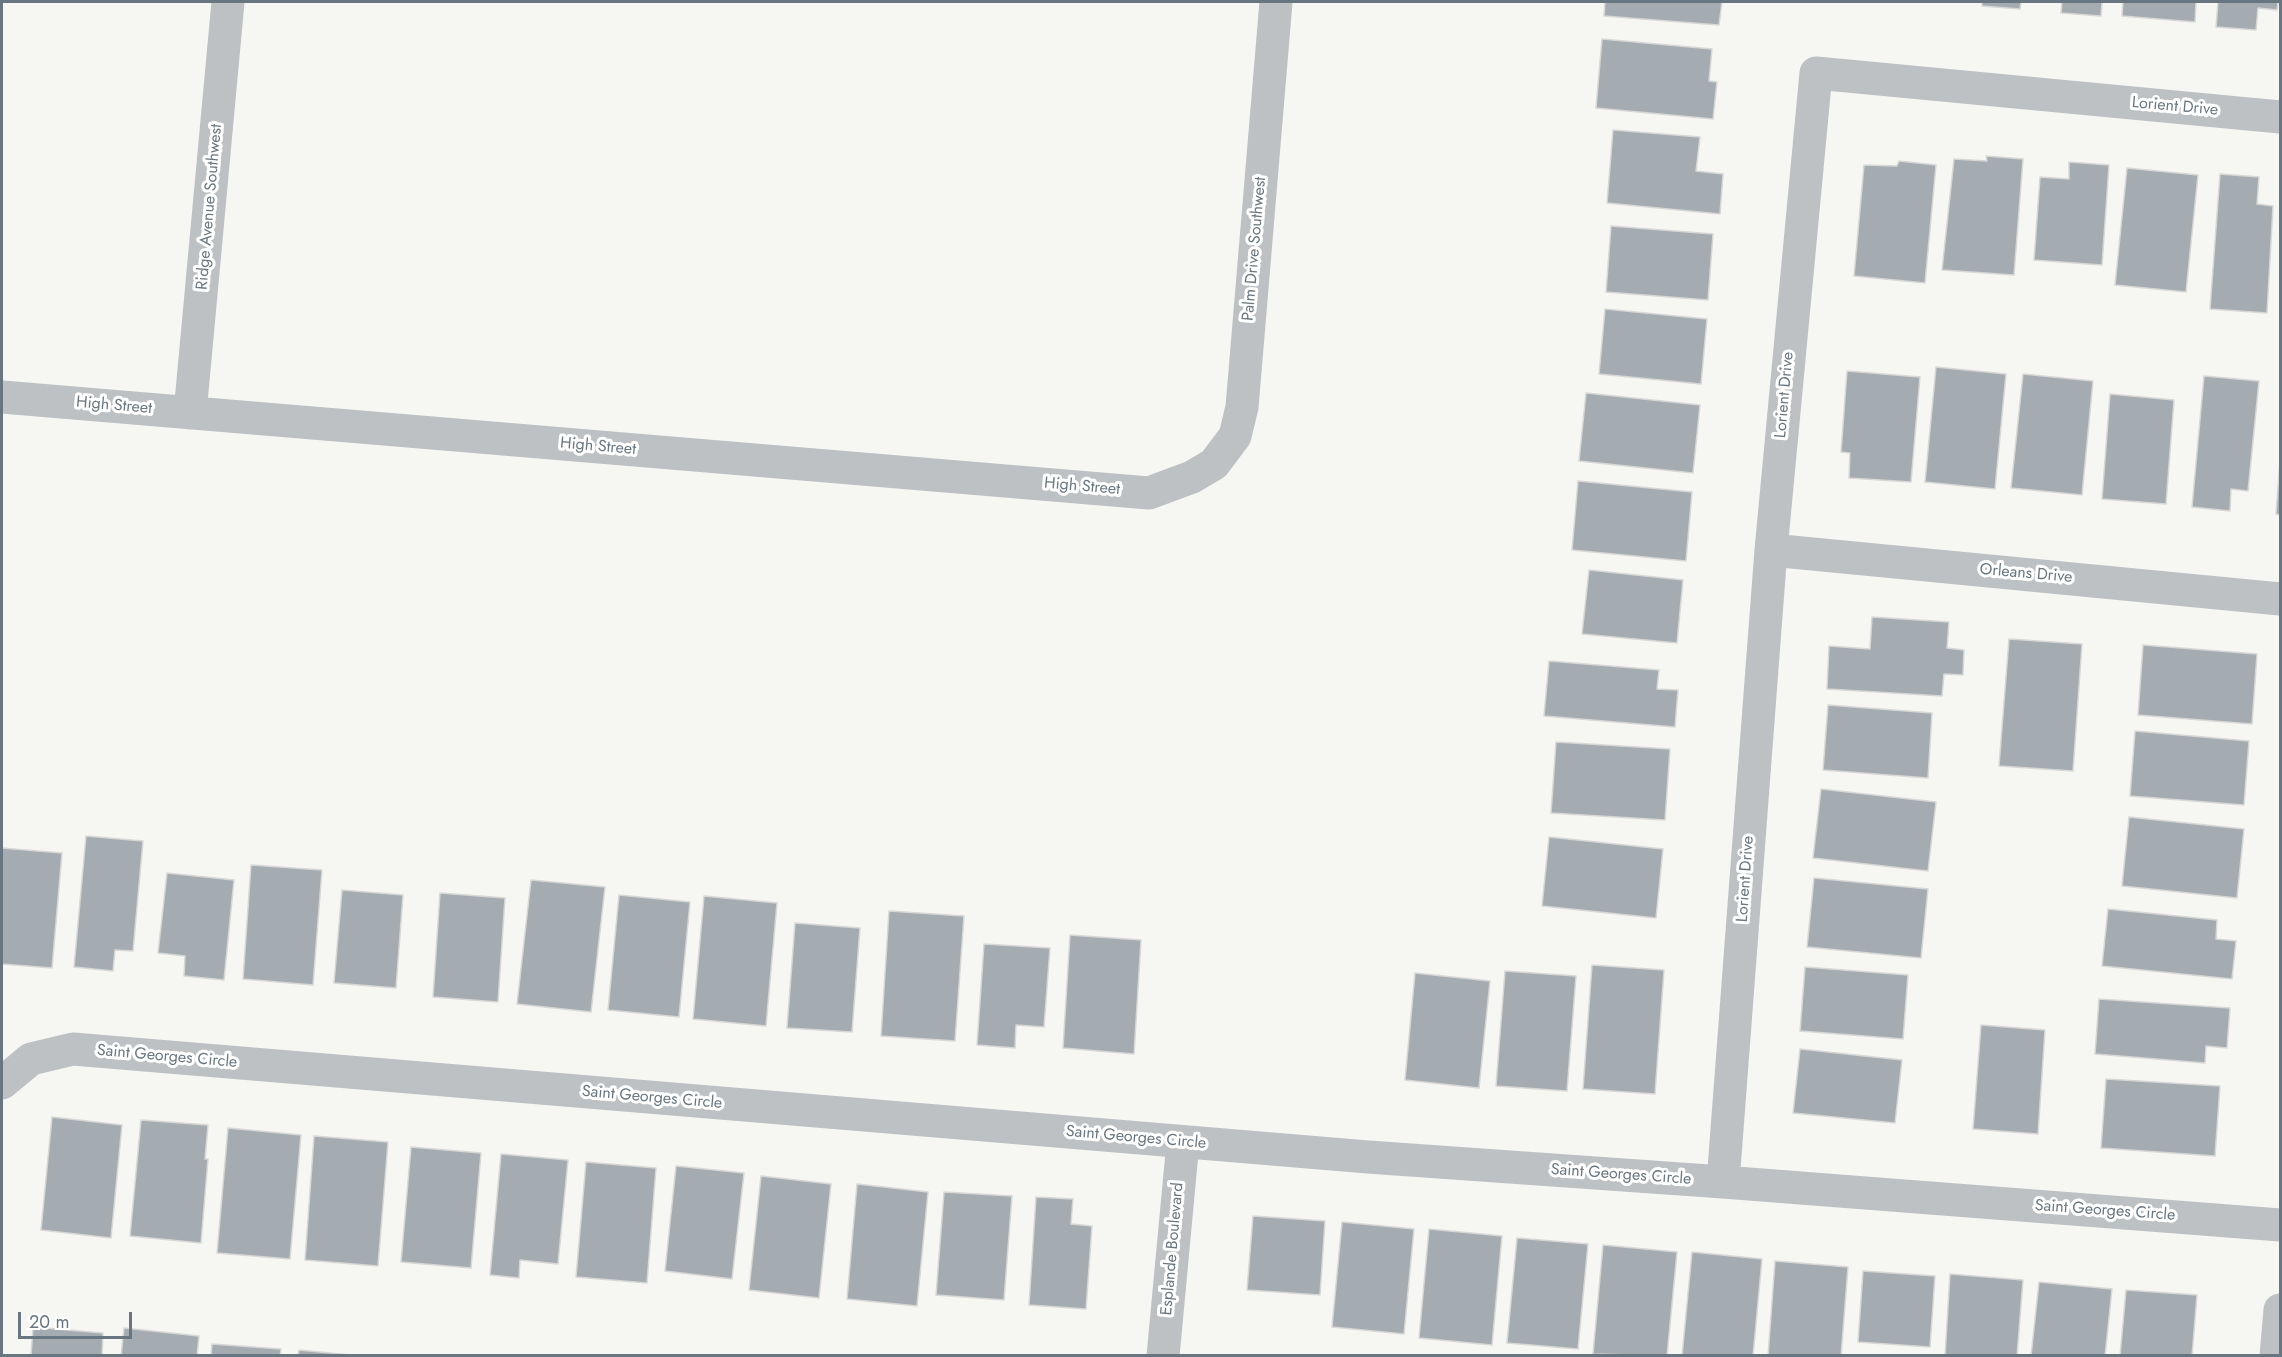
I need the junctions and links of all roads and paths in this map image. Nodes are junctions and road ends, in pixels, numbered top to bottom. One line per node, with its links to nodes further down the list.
1 (228, 2): 5 (street, Ridge Avenue Southwest)
2 (1276, 2): 6 (street, Palm Drive Southwest)
3 (2280, 117): 7 (street, Lorient Drive)
4 (2, 397): 5 (street, High Street)
5 (190, 413): 6 (street, High Street)
6 (1192, 477)
7 (1771, 550): 8 (street, Orleans Drive); 11 (street, Lorient Drive)
8 (2280, 599)
9 (2, 1083): 10 (street, Saint Georges Circle)
10 (1183, 1142): 11 (street, Saint Georges Circle); 14 (street, Esplande Boulevard)
11 (1723, 1182): 12 (street, Saint Georges Circle)
12 (2280, 1225)
13 (2280, 1310): 15 (street)
14 (1162, 1356)
15 (2276, 1356)

